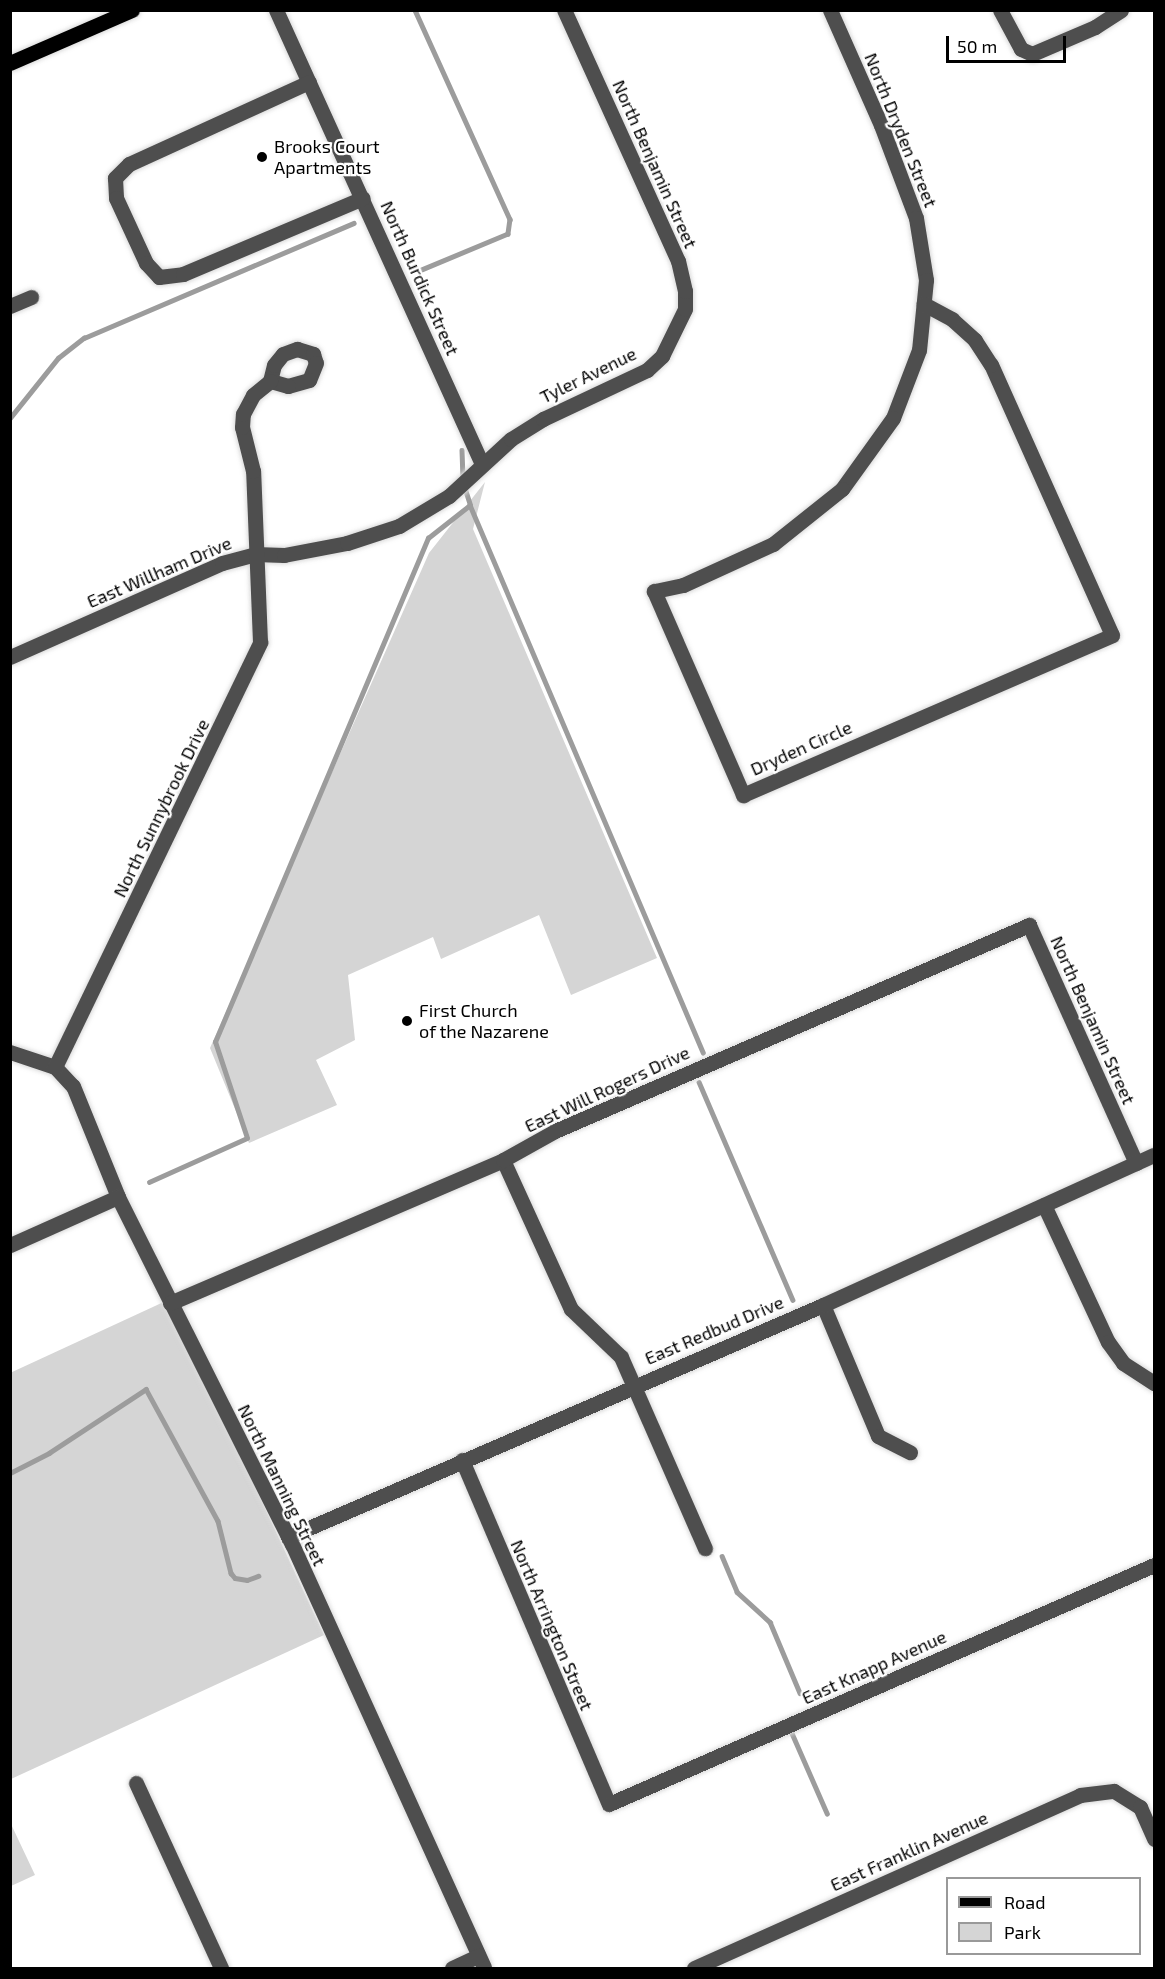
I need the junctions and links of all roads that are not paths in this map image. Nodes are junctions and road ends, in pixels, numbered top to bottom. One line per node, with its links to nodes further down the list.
1 (132, 10): 7 (main road)
2 (276, 10): 8 (street, North Burdick Street)
3 (564, 10): 13 (street, North Benjamin Street)
4 (830, 10): 11 (street, North Dryden Street)
5 (1000, 10): 6 (street)
6 (1121, 10)
7 (10, 63)
8 (309, 82): 9 (street, North Burdick Street); 9 (street)
9 (363, 198): 16 (street, North Burdick Street)
10 (31, 297): 12 (street)
11 (924, 304): 11 (street, Dryden Circle)
12 (10, 306)
13 (673, 337): 15 (street, Tyler Avenue)
14 (270, 381): 17 (street, North Sunnybrook Drive)
15 (512, 439): 16 (street, East Willham Drive)
16 (482, 465): 17 (street, East Willham Drive)
17 (255, 554): 18 (street, East Willham Drive); 21 (street, North Sunnybrook Drive)
18 (10, 657)
19 (1029, 925): 23 (street, East Will Rogers Drive); 24 (street, North Benjamin Street)
20 (10, 1052): 21 (street)
21 (55, 1067): 25 (street, North Manning Street)
22 (1155, 1155): 24 (street, East Redbud Drive)
23 (503, 1160): 28 (street, East Will Rogers Drive); 31 (street)
24 (1136, 1163): 26 (street, East Redbud Drive)
25 (118, 1197): 27 (street); 28 (street, North Manning Street)
26 (1044, 1205): 29 (street, East Redbud Drive); 30 (street)
27 (10, 1245)
28 (170, 1303): 34 (street, North Manning Street)
29 (824, 1305): 31 (street, East Redbud Drive); 32 (street)
30 (1155, 1383)
31 (633, 1386): 33 (street, East Redbud Drive); 35 (street)
32 (910, 1452)
33 (462, 1460): 34 (street, East Redbud Drive); 38 (street, North Arrington Street)
34 (288, 1537): 40 (street, North Manning Street)
35 (705, 1548)
36 (1155, 1565): 38 (street, East Knapp Avenue)
37 (136, 1783): 41 (street)
38 (609, 1804)
39 (1155, 1839): 43 (street, East Franklin Avenue)
40 (481, 1962): 42 (street)
41 (221, 1968)
42 (452, 1968)
43 (694, 1968)

